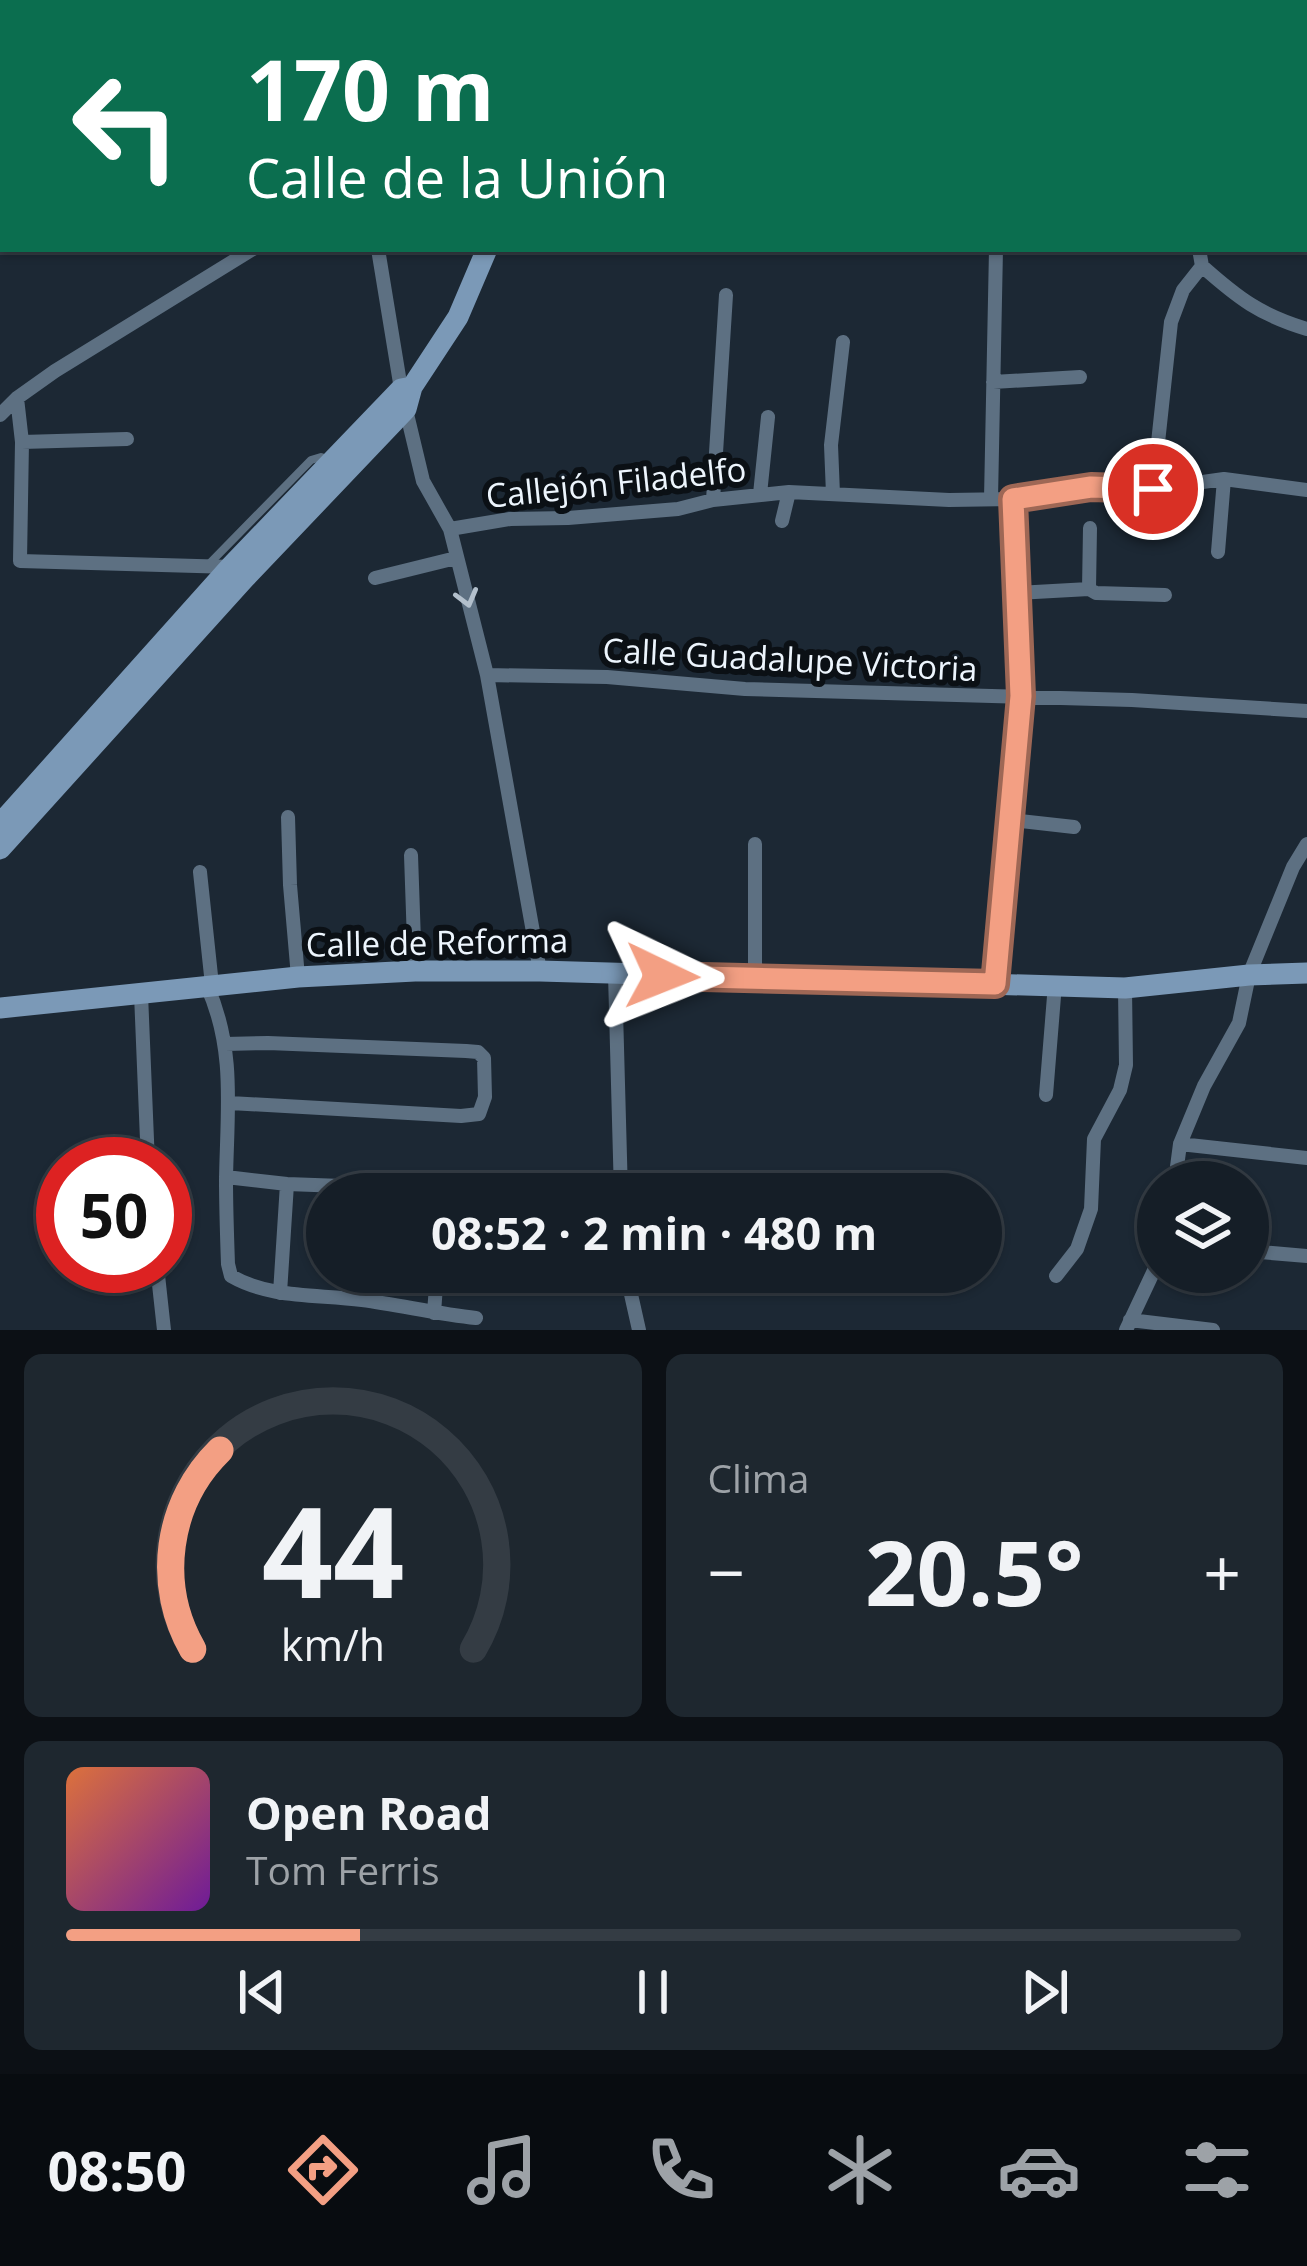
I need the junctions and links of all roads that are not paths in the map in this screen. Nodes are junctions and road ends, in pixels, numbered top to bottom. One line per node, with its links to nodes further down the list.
1 (248, 252): 13 (street)
2 (379, 252): 12 (street)
3 (487, 252): 12 (street)
4 (996, 252): 11 (street)
5 (1200, 252): 6 (street)
6 (1202, 266): 8 (street); 19 (street)
7 (726, 296): 26 (street)
8 (1307, 329)
9 (843, 342): 23 (street)
10 (1080, 377): 11 (street)
11 (993, 382): 24 (street)
12 (406, 395): 29 (street); 32 (street); 32 (street)
13 (17, 398): 14 (street); 17 (street)
14 (0, 415)
15 (768, 417): 22 (street)
16 (127, 439): 17 (street)
17 (22, 442): 32 (street)
18 (1225, 479): 19 (street, Callejón Filadelfo); 20 (street, Callejón Filadelfo); 30 (street)
19 (1153, 489): 25 (street, Callejón Filadelfo)
20 (1307, 490)
21 (789, 492): 22 (street, Callejón Filadelfo); 23 (street, Callejón Filadelfo); 27 (street, Callejón Filadelfo)
22 (760, 494): 26 (street, Callejón Filadelfo)
23 (832, 494): 24 (street, Callejón Filadelfo)
24 (991, 499): 25 (street, Callejón Filadelfo)
25 (1013, 499): 35 (street)
26 (713, 500): 29 (street, Callejón Filadelfo)
27 (782, 520)
28 (1090, 528): 34 (street)
29 (450, 529): 31 (street)
30 (1218, 552)
31 (456, 558): 33 (street); 37 (street, one-way to 37)
32 (228, 570): 42 (street); 46 (street)
33 (375, 578)
34 (1089, 589): 35 (street); 36 (street)
35 (1018, 592): 38 (street)
36 (1165, 596)
37 (487, 675): 38 (street, Calle Guadalupe Victoria); 50 (street)
38 (1021, 696): 39 (street, Calle Guadalupe Victoria); 41 (street)
39 (1307, 711)
40 (288, 817): 54 (street)
41 (1011, 820): 43 (street); 56 (street)
42 (0, 824)
43 (1074, 827)
44 (755, 844): 55 (street)
45 (1307, 844): 53 (street)
46 (0, 849)
47 (411, 855): 49 (street)
48 (200, 872): 58 (street)
49 (415, 971): 50 (street, Calle de Reforma); 54 (street, Calle de Reforma)
50 (539, 971): 52 (street, Calle de Reforma)
51 (1307, 973): 53 (street, Calle de Reforma)
52 (615, 974): 55 (street, Calle de Reforma); 69 (street)
53 (1249, 975): 59 (street, Calle de Reforma); 66 (street)
54 (298, 977): 58 (street, Calle de Reforma)
55 (755, 979): 56 (street, Calle de Reforma)
56 (995, 984): 57 (street, Calle de Reforma)
57 (1055, 984): 59 (street, Calle de Reforma); 63 (street)
58 (209, 986): 60 (street, Calle de Reforma); 62 (street)
59 (1125, 988): 75 (street)
60 (141, 994): 61 (street, Calle de Reforma); 65 (street)
61 (0, 1008)
62 (225, 1044): 64 (street); 64 (street)
63 (1046, 1096)
64 (230, 1103): 70 (street)
65 (147, 1137)
66 (1180, 1144): 67 (street); 68 (street)
67 (1307, 1158)
68 (1178, 1161)
69 (620, 1173)
70 (226, 1177): 71 (street); 77 (street)
71 (286, 1184): 72 (street); 77 (street)
72 (306, 1185)
73 (1269, 1253): 74 (street)
74 (1307, 1256)
75 (1056, 1276)
76 (160, 1293): 86 (street)
77 (280, 1293): 82 (street)
78 (362, 1293): 82 (street)
79 (435, 1293): 83 (street)
80 (631, 1293): 87 (street)
81 (1143, 1293): 85 (street)
82 (362, 1300): 83 (street)
83 (434, 1313): 84 (street)
84 (476, 1318)
85 (1128, 1325): 88 (street)
86 (164, 1330)
87 (639, 1330)
88 (1213, 1330)

